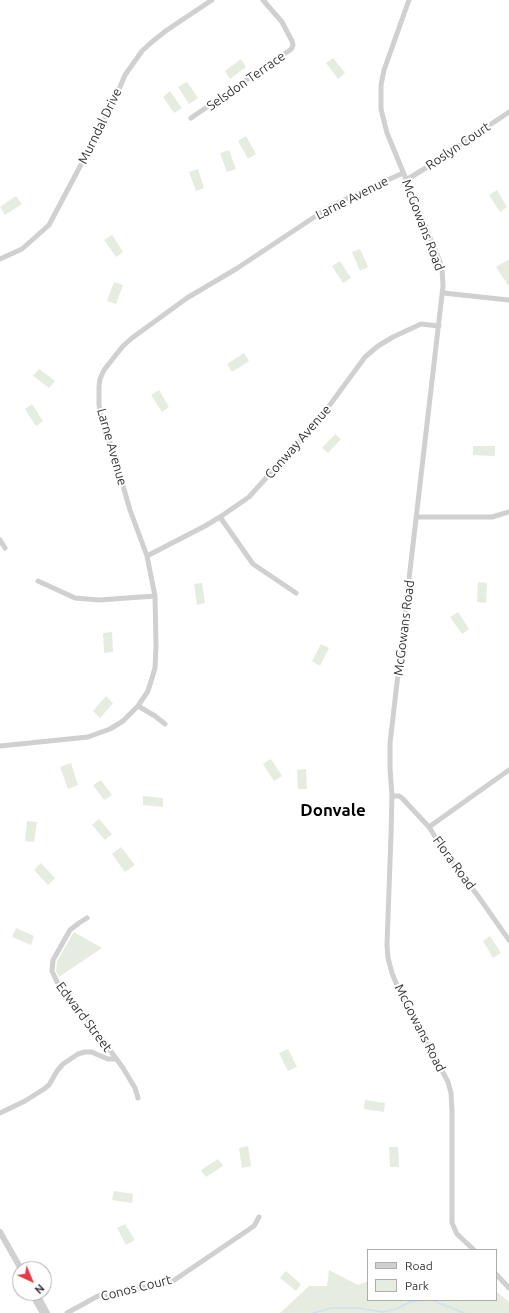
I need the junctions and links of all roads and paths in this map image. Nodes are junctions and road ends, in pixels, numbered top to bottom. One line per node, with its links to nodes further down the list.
1 (212, 0): 8 (street, Murndal Drive)
2 (263, 0): 5 (street, Selsdon Terrace)
3 (409, 0): 6 (street, McGowans Road)
4 (509, 112): 7 (street, Roslyn Court)
5 (191, 118)
6 (403, 172): 7 (street, McGowans Road); 17 (street, Larne Avenue)
7 (406, 180): 9 (street, McGowans Road)
8 (0, 259)
9 (443, 293): 10 (street); 11 (street, McGowans Road)
10 (509, 300)
11 (439, 326): 13 (street, Conway Avenue); 14 (street, McGowans Road)
12 (509, 512): 14 (street)
13 (220, 517): 17 (street, Conway Avenue); 19 (street)
14 (416, 518): 25 (street, McGowans Road)
15 (0, 540): 16 (street)
16 (5, 548)
17 (147, 556): 20 (street, Larne Avenue)
18 (38, 581): 20 (street)
19 (296, 593)
20 (155, 596): 21 (street, Larne Avenue)
21 (138, 706): 22 (street); 23 (street, Larne Avenue)
22 (165, 724)
23 (0, 746)
24 (509, 770): 26 (street)
25 (392, 796): 26 (street, Flora Road); 34 (street, McGowans Road)
26 (429, 827): 28 (street, Flora Road)
27 (87, 918): 29 (street, Edward Street)
28 (509, 940)
29 (115, 1058): 30 (street, Edward Street); 31 (street)
30 (138, 1098)
31 (0, 1113)
32 (259, 1217): 42 (street, Conos Court)
33 (0, 1232): 35 (street)
34 (473, 1249)
35 (16, 1261)
36 (497, 1275): 37 (street)
37 (509, 1288)
38 (36, 1301): 40 (street)
39 (40, 1301): 41 (street)
40 (43, 1313)
41 (47, 1313)
42 (67, 1313)

